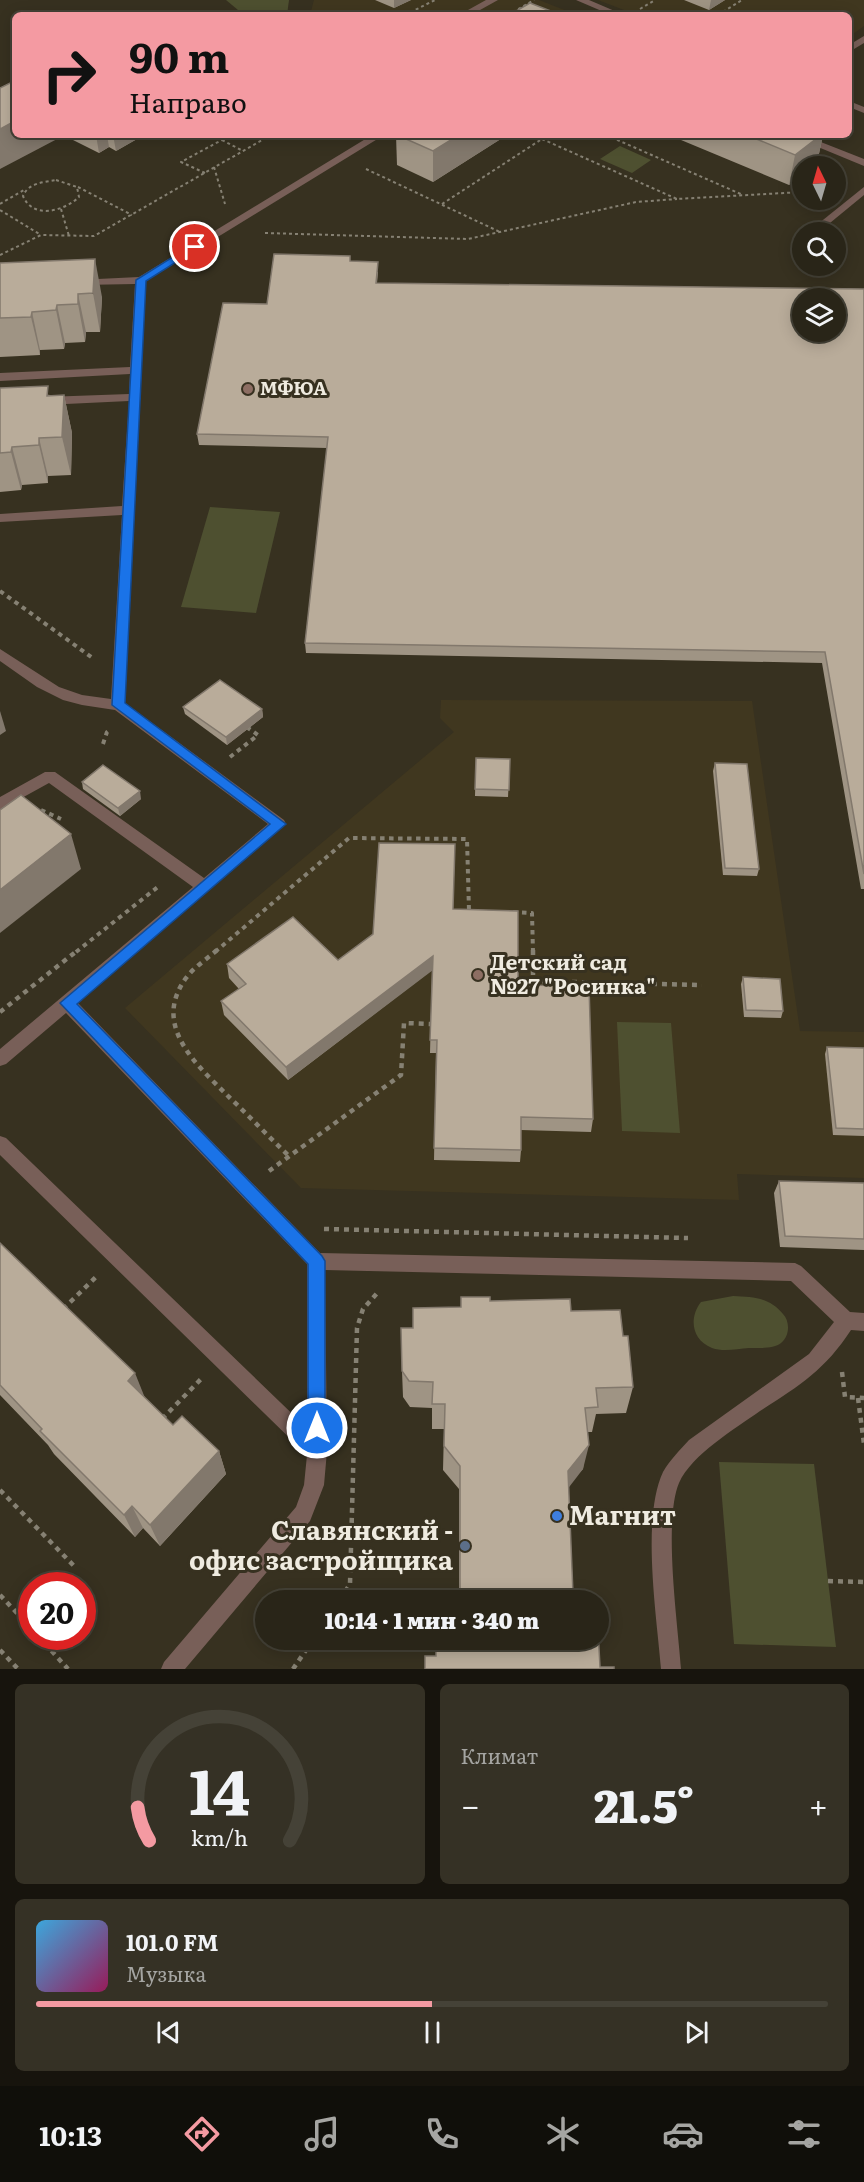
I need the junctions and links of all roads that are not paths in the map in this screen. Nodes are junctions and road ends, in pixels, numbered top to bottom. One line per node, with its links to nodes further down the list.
1 (493, 0): 3 (street)
2 (581, 0): 4 (street)
3 (470, 12)
4 (611, 12)
5 (374, 138): 10 (street)
6 (802, 138): 7 (street)
7 (864, 163)
8 (864, 190): 9 (street)
9 (825, 222)
10 (141, 280): 11 (street); 12 (street)
11 (70, 283)
12 (136, 370): 13 (street); 14 (street)
13 (0, 377)
14 (135, 397): 15 (street); 16 (street)
15 (34, 402)
16 (129, 510): 17 (street); 19 (street)
17 (0, 518)
18 (0, 654): 19 (street)
19 (118, 705): 21 (street)
20 (0, 804): 21 (street)
21 (205, 886): 22 (street)
22 (67, 1003): 23 (street); 25 (street)
23 (0, 1059)
24 (0, 1144): 27 (street)
25 (316, 1261): 26 (street); 27 (street)
26 (855, 1321): 29 (street)
27 (317, 1451): 28 (street)
28 (171, 1669)
29 (671, 1669)

